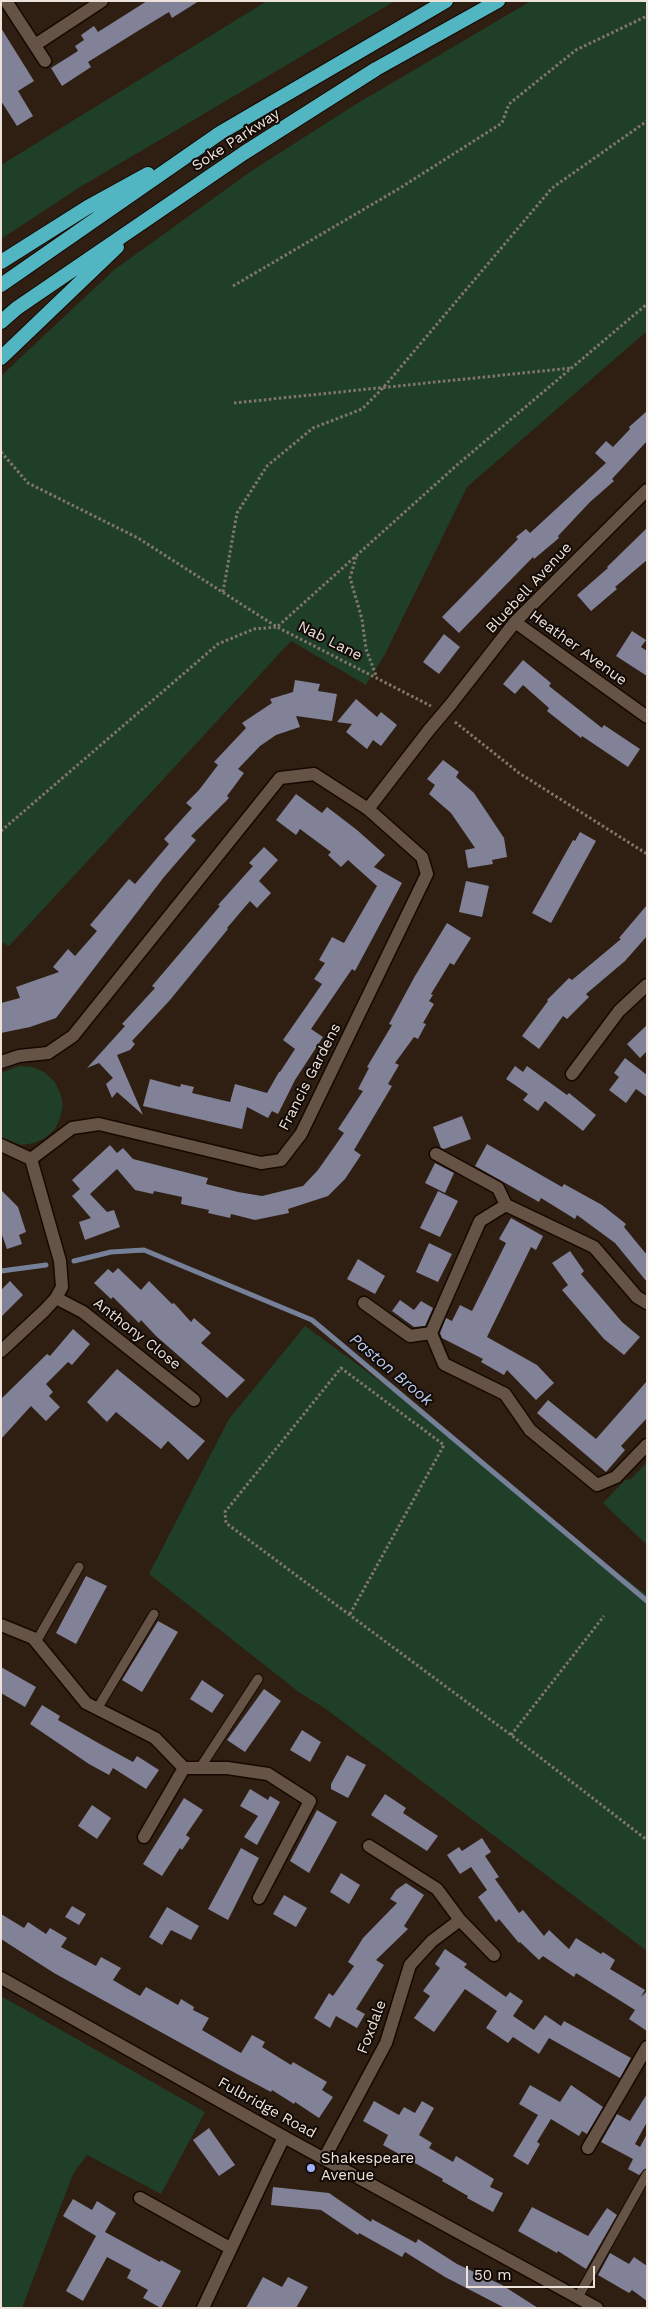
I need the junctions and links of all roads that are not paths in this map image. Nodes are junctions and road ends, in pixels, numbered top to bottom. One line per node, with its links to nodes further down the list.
1 (6, 1): 5 (street)
2 (102, 1): 5 (street)
3 (446, 1): 7 (highway, Soke Parkway)
4 (498, 1): 8 (highway, Soke Parkway)
5 (35, 45): 6 (street)
6 (45, 61)
7 (220, 133): 9 (highway); 10 (highway, Soke Parkway)
8 (149, 218): 11 (highway, Soke Parkway); 12 (highway)
9 (1, 262)
10 (1, 285)
11 (1, 322)
12 (1, 358)
13 (647, 490): 14 (street, Bluebell Avenue)
14 (515, 622): 15 (street, Heather Avenue); 16 (street, Bluebell Avenue)
15 (647, 717)
16 (368, 809): 18 (street, Francis Gardens); 22 (street, Francis Gardens)
17 (647, 985): 19 (street)
18 (1, 1062)
19 (572, 1074)
20 (1, 1145): 22 (street)
21 (436, 1154): 23 (street)
22 (31, 1159): 24 (street)
23 (506, 1205): 26 (street); 27 (street)
24 (56, 1298): 28 (street); 29 (street, Anthony Close)
25 (364, 1303): 27 (street)
26 (647, 1303)
27 (431, 1333): 30 (street)
28 (1, 1351)
29 (194, 1400)
30 (647, 1445)
31 (79, 1567): 34 (lane)
32 (154, 1614): 36 (lane)
33 (1, 1625): 34 (street)
34 (36, 1642): 36 (street)
35 (258, 1679): 38 (lane)
36 (97, 1709): 37 (street)
37 (184, 1768): 38 (street); 39 (street)
38 (200, 1768): 41 (street)
39 (144, 1837)
40 (369, 1846): 42 (street)
41 (259, 1898)
42 (460, 1920): 43 (street); 48 (street, Foxdale)
43 (494, 1954)
44 (1, 1978): 46 (street, Fulbridge Road)
45 (647, 2047): 47 (street)
46 (284, 2137): 48 (street, Fulbridge Road); 51 (street)
47 (588, 2148)
48 (324, 2157): 52 (street, Fulbridge Road)
49 (647, 2174): 52 (lane)
50 (140, 2198): 51 (street)
51 (230, 2248): 53 (street)
52 (578, 2297): 54 (street, Fulbridge Road)
53 (203, 2308)
54 (597, 2308)

